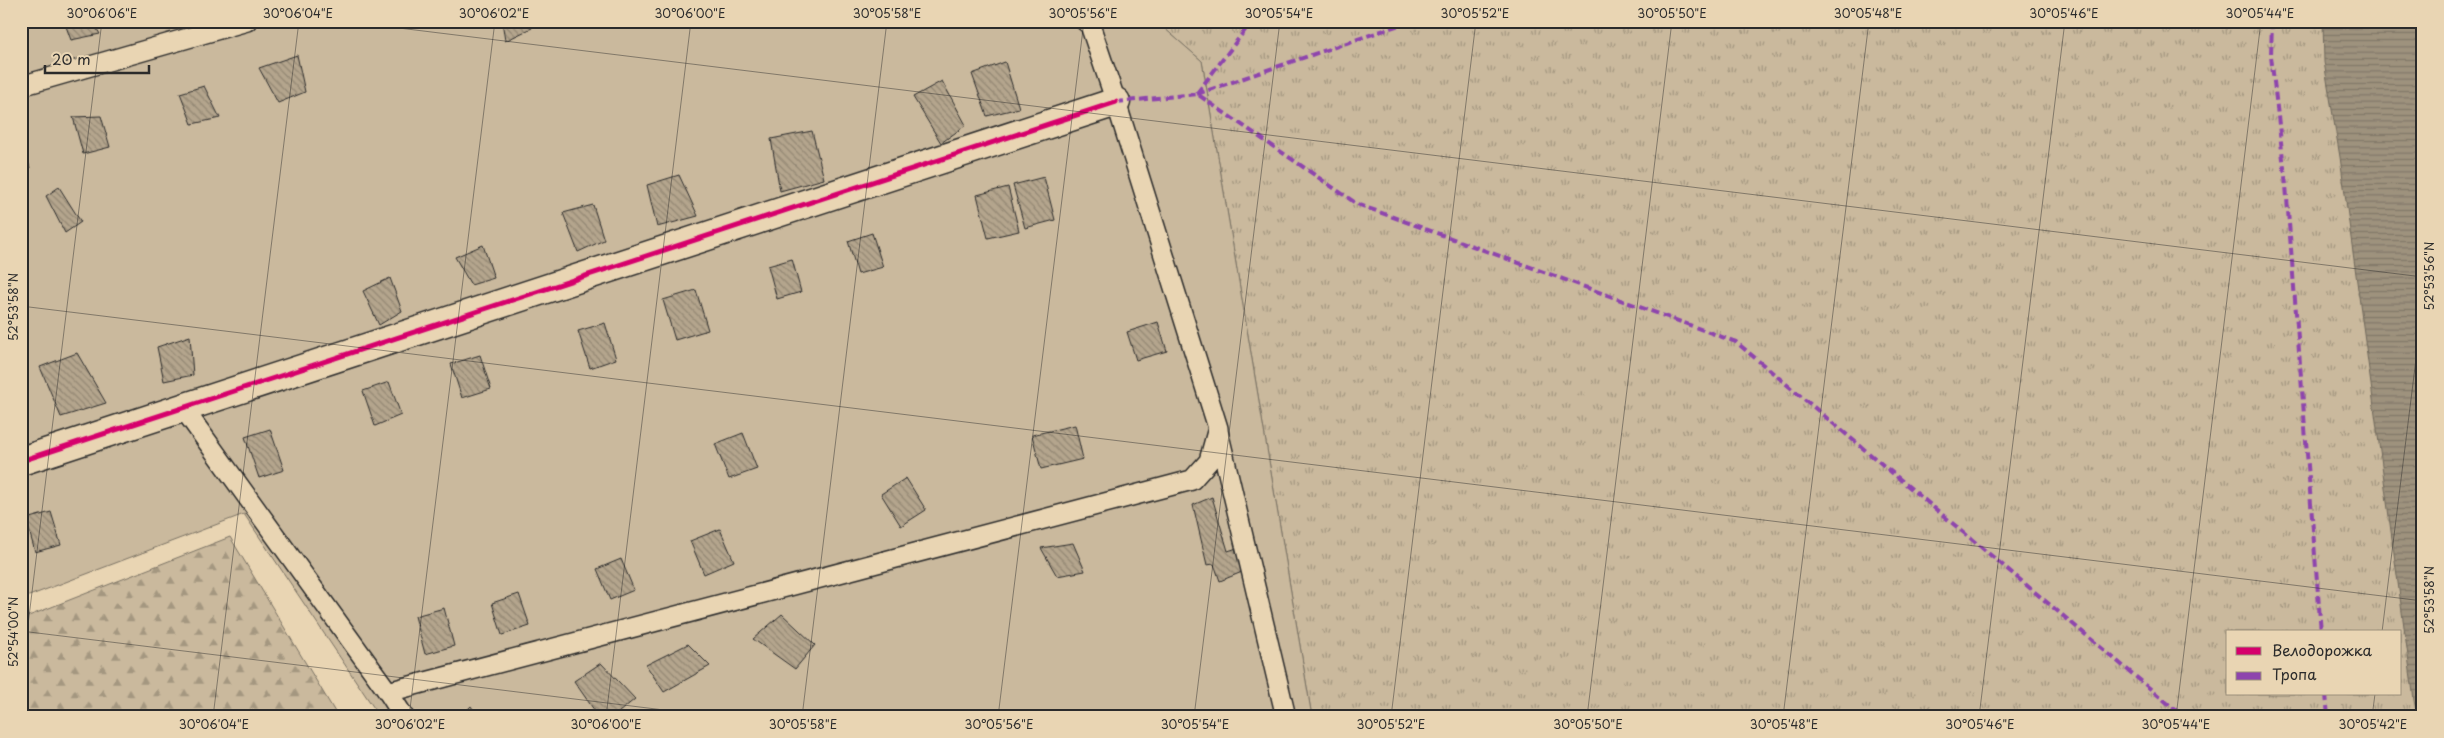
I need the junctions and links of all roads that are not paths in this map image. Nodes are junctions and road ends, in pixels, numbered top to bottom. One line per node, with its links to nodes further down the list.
1 (248, 21): 3 (lane)
2 (1085, 21): 4 (lane)
3 (21, 86)
4 (1116, 102): 5 (street); 6 (lane)
5 (183, 408): 7 (street); 8 (lane)
6 (1218, 428): 8 (lane); 10 (lane)
7 (21, 461)
8 (388, 692): 9 (lane)
9 (404, 717)
10 (1286, 717)

